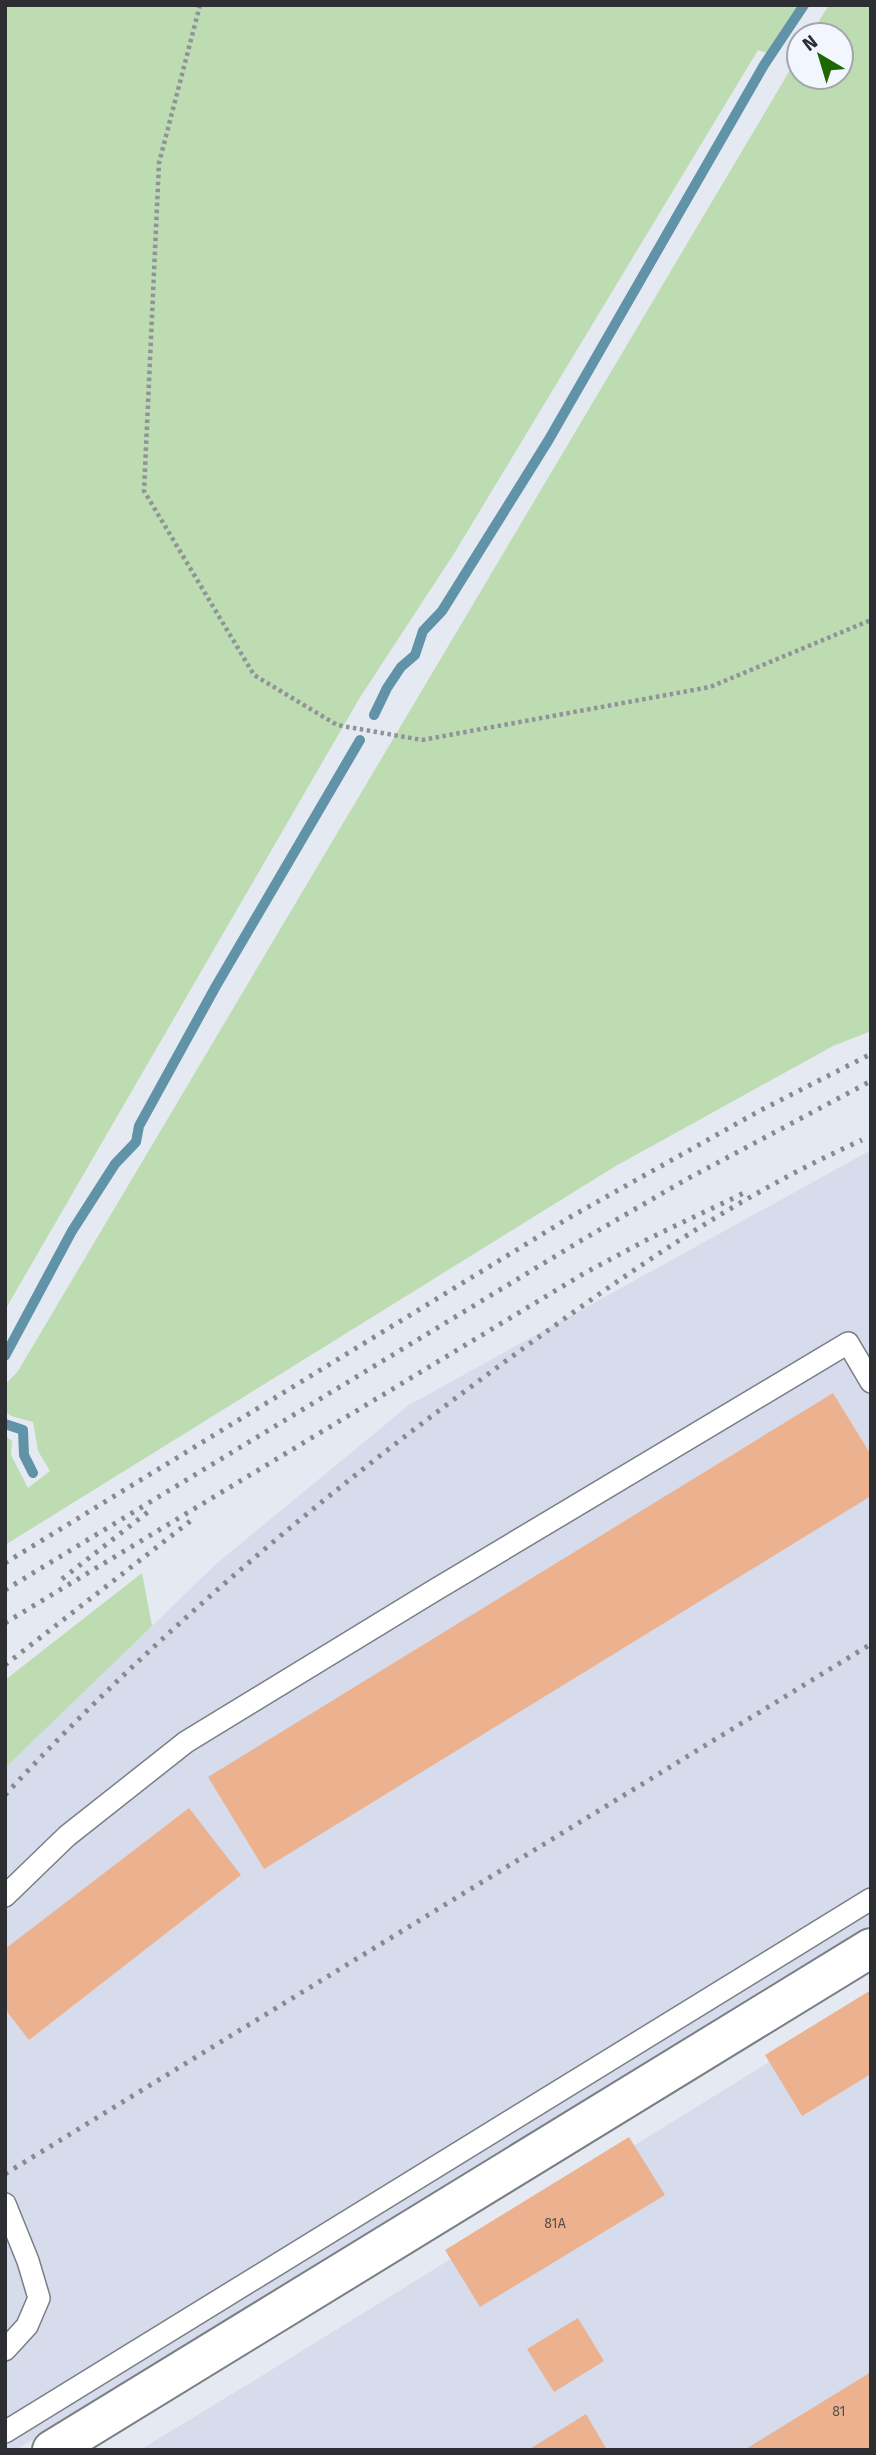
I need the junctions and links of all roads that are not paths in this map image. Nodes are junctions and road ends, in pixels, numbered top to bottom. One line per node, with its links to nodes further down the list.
1 (871, 1382): 2 (lane)
2 (5, 1896)
3 (871, 1899): 5 (lane)
4 (871, 1948): 6 (street)
5 (438, 2165): 6 (lane); 9 (lane)
6 (460, 2200): 10 (street)
7 (5, 2204): 8 (lane)
8 (5, 2350)
9 (5, 2431)
10 (52, 2450)

